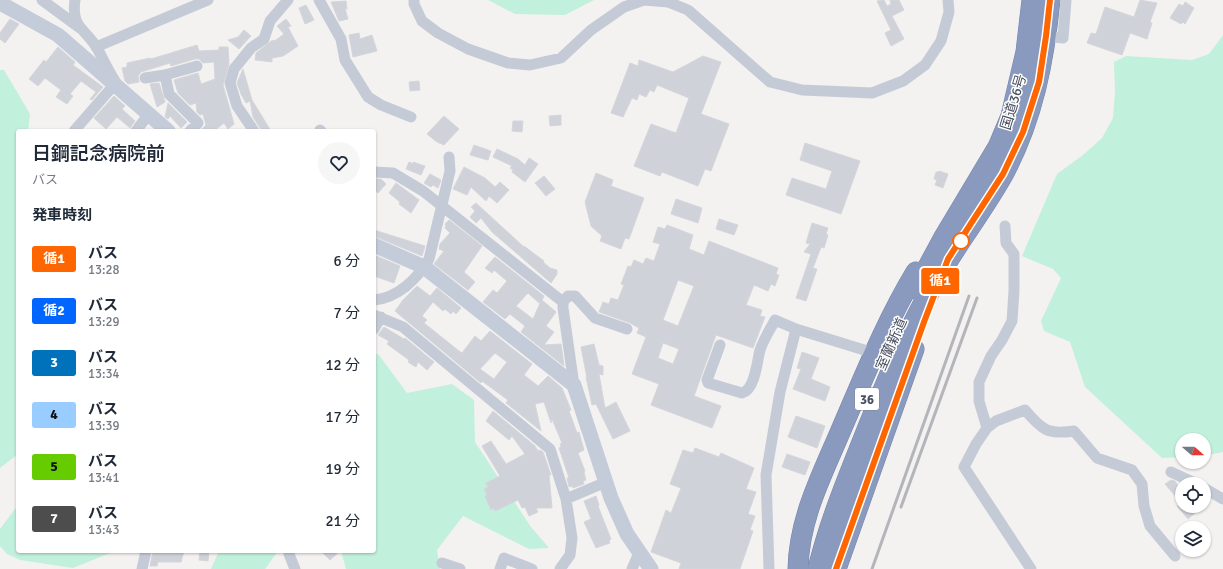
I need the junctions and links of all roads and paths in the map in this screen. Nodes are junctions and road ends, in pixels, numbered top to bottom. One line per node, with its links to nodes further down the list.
1 (42, 0): 12 (street)
2 (76, 0): 12 (street)
3 (208, 0): 14 (street)
4 (288, 0): 25 (street)
5 (319, 0): 20 (street)
6 (414, 0): 7 (street)
7 (948, 0)
8 (1032, 0): 28 (highway, 国道36号 / 36)
9 (1050, 0): 13 (highway, 国道36号 / 36)
10 (1066, 0): 13 (street)
11 (0, 3): 18 (street)
12 (80, 28): 14 (street)
13 (1046, 36): 32 (highway, 国道36号 / 36)
14 (96, 47): 18 (street)
15 (197, 66): 16 (street)
16 (165, 75): 17 (street); 24 (street)
17 (145, 78)
18 (117, 89): 19 (street); 21 (street)
19 (148, 115): 22 (street); 23 (street)
20 (411, 118)
21 (76, 129)
22 (138, 129)
23 (166, 129)
24 (192, 129)
25 (253, 129)
26 (449, 157): 29 (street)
27 (376, 172): 29 (street)
28 (970, 195): 39 (highway, 室蘭新道 / 36); 41 (highway)
29 (441, 205): 33 (street); 35 (street)
30 (1005, 226): 43 (street)
31 (376, 246): 33 (street)
32 (948, 259): 39 (highway, 室蘭新道 / 36); 67 (highway)
33 (424, 267): 34 (street); 42 (street)
34 (376, 300)
35 (563, 302): 37 (street); 42 (street)
36 (377, 316): 48 (street)
37 (627, 329)
38 (796, 329): 40 (street); 41 (street); 63 (street)
39 (902, 334): 65 (highway, 室蘭新道 / 36); 66 (highway, 室蘭新道 / 36)
40 (720, 345)
41 (874, 353): 64 (highway)
42 (574, 385): 46 (street)
43 (987, 428): 53 (street); 68 (street)
44 (1171, 472): 45 (street)
45 (1182, 477)
46 (606, 482): 48 (street); 51 (street)
47 (1211, 492): 49 (street)
48 (566, 499): 60 (street)
49 (1223, 499)
50 (146, 553): 55 (street)
51 (639, 553): 61 (street); 62 (street)
52 (289, 554): 56 (street)
53 (1175, 556)
54 (442, 563): 57 (street)
55 (142, 569)
56 (294, 569)
57 (460, 569)
58 (500, 569): 59 (street)
59 (532, 569)
60 (560, 569)
61 (632, 569)
62 (651, 569)
63 (769, 569)
64 (798, 569)
65 (806, 569)
66 (818, 569)
67 (836, 569)
68 (1031, 569)

